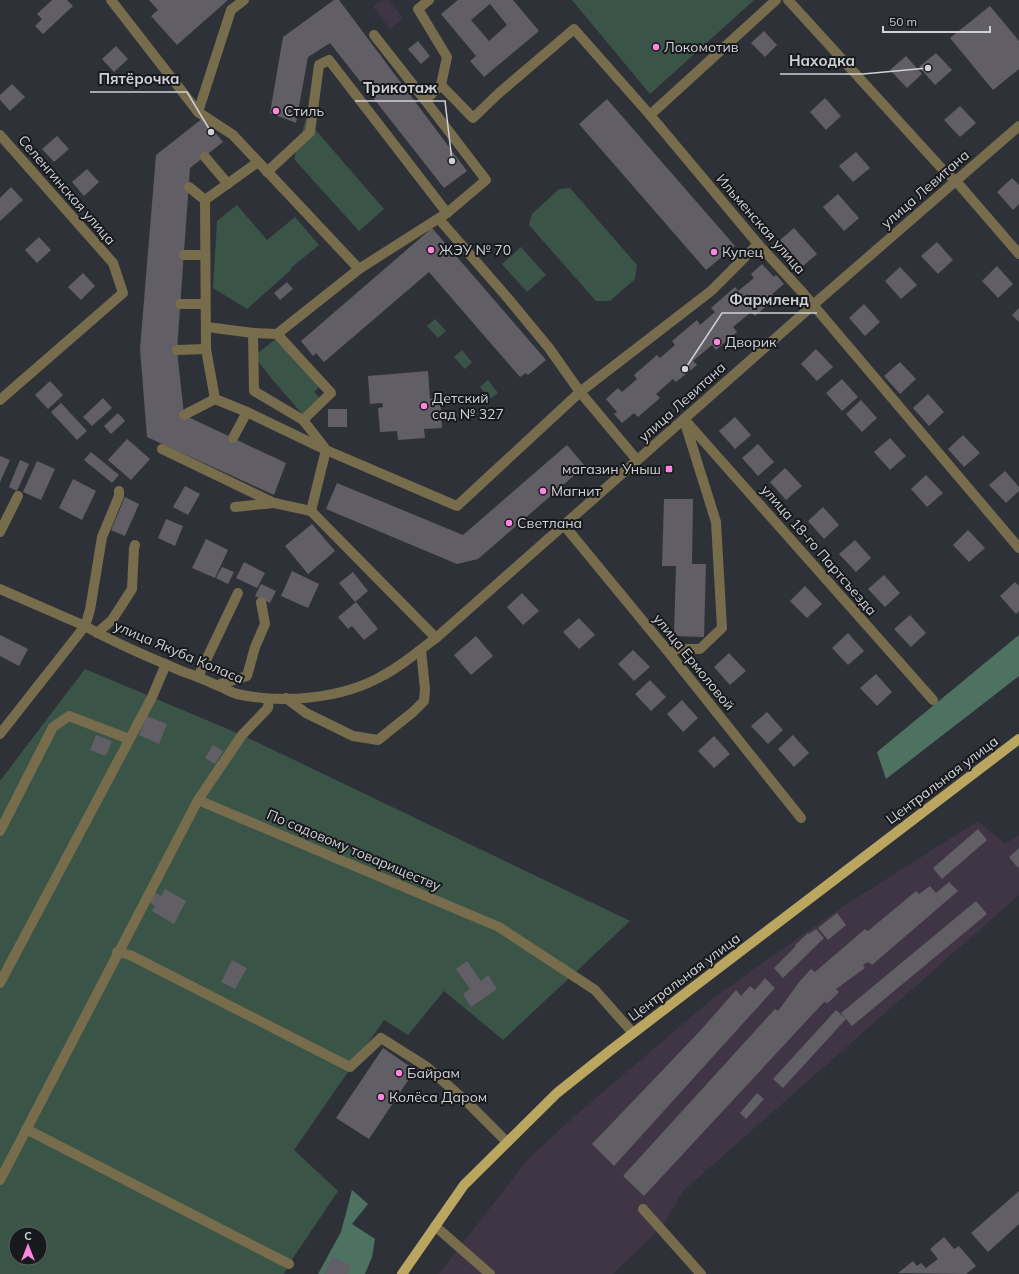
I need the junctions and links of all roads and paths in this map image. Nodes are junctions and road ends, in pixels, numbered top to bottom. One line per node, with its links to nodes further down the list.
1 (111, 0): 9 (street)
2 (244, 0): 9 (street)
3 (429, 0): 7 (street)
4 (776, 0): 10 (street)
5 (788, 0): 16 (street)
6 (374, 35): 8 (street)
7 (441, 85): 8 (street); 10 (street, Ильменская улица)
8 (425, 100): 20 (street)
9 (198, 112): 14 (street)
10 (650, 115): 21 (street, Ильменская улица)
11 (1019, 126): 16 (street, улица Левитана)
12 (0, 135): 36 (street, Селенгинская улица)
13 (205, 157): 17 (street)
14 (258, 162): 15 (street); 17 (street)
15 (267, 172): 20 (street); 25 (street)
16 (956, 181): 22 (street); 28 (street, улица Левитана)
17 (228, 184): 19 (street)
18 (189, 187): 19 (street)
19 (205, 200): 24 (street)
20 (443, 216): 25 (street); 34 (street)
21 (758, 244): 28 (street, Ильменская улица); 34 (street)
22 (1019, 254)
23 (184, 255): 24 (street)
24 (205, 255): 27 (street)
25 (359, 269): 31 (street)
26 (180, 304): 27 (street)
27 (205, 304): 29 (street)
28 (813, 305): 39 (street, улица Левитана); 53 (street, Ильменская улица)
29 (206, 327): 30 (street); 32 (street)
30 (253, 333): 31 (street); 40 (street)
31 (277, 334): 40 (street)
32 (206, 349): 33 (street); 35 (street)
33 (177, 350)
34 (580, 392): 43 (street); 44 (street)
35 (215, 399): 37 (street); 38 (street)
36 (0, 400)
37 (247, 412): 41 (street); 43 (street)
38 (184, 415)
39 (684, 419): 44 (street, улица Левитана); 60 (street); 67 (street, улица 18-го Партсъезда)
40 (303, 420): 43 (street)
41 (233, 438)
42 (162, 450): 47 (street)
43 (326, 450): 49 (street)
44 (637, 460): 50 (street, улица Левитана)
45 (119, 491): 57 (street)
46 (18, 496): 51 (street)
47 (274, 503): 48 (street); 49 (street)
48 (234, 507)
49 (312, 511): 59 (street)
50 (563, 524): 59 (street, улица Левитана); 60 (street, улица Ермоловой)
51 (0, 532)
52 (135, 545): 58 (street)
53 (1019, 548)
54 (0, 589): 57 (street, улица Якуба Коласа)
55 (238, 593): 63 (street)
56 (261, 602): 64 (street)
57 (86, 626): 58 (street, улица Якуба Коласа); 68 (street)
58 (97, 633): 62 (street, улица Якуба Коласа)
59 (436, 638): 61 (street, улица Якуба Коласа)
60 (666, 649): 72 (street, улица Ермоловой)
61 (420, 650): 65 (street, улица Якуба Коласа); 65 (street)
62 (166, 664): 63 (street, улица Якуба Коласа); 69 (street)
63 (198, 677): 64 (street, улица Якуба Коласа)
64 (216, 685): 66 (street, улица Якуба Коласа)
65 (286, 698): 66 (street, улица Якуба Коласа)
66 (269, 699): 71 (street)
67 (933, 700)
68 (0, 734)
69 (129, 739): 73 (street); 75 (street)
70 (1019, 739): 76 (main road, Центральная улица)
71 (198, 800): 74 (street); 76 (street, По садовому товариществу)
72 (801, 818)
73 (0, 831)
74 (117, 952): 77 (street); 78 (street)
75 (0, 983)
76 (633, 1033): 78 (main road, Центральная улица)
77 (26, 1129): 79 (street); 82 (street)
78 (506, 1142): 81 (main road, Центральная улица)
79 (0, 1180)
80 (643, 1209): 85 (street)
81 (435, 1226): 83 (main road, Центральная улица); 84 (street)
82 (289, 1264)
83 (402, 1274)
84 (490, 1274)
85 (701, 1274)

